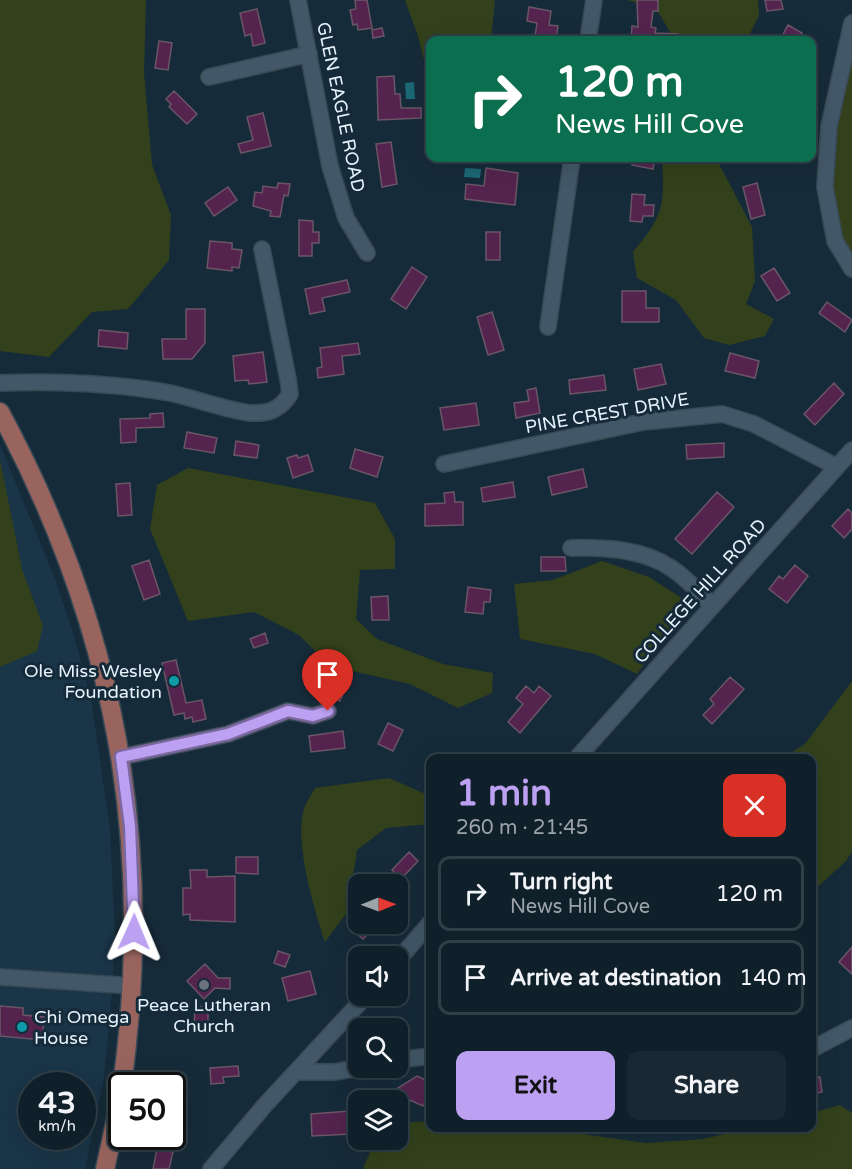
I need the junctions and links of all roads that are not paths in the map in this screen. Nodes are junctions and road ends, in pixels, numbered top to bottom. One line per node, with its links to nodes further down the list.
1 (298, 0): 5 (street, GLEN EAGLE ROAD)
2 (594, 0): 4 (street)
3 (852, 22): 10 (street)
4 (589, 36)
5 (309, 54): 6 (street); 9 (street, GLEN EAGLE ROAD)
6 (209, 77)
7 (571, 162): 11 (street)
8 (262, 249): 12 (street)
9 (367, 253)
10 (852, 269)
11 (548, 327)
12 (0, 383)
13 (0, 412): 21 (main road)
14 (852, 450): 16 (street, COLLEGE HILL ROAD)
15 (444, 464): 16 (street, PINE CREST DRIVE)
16 (837, 467): 18 (street, COLLEGE HILL ROAD)
17 (571, 548): 18 (street)
18 (714, 606): 20 (street, COLLEGE HILL ROAD)
19 (328, 711): 21 (street)
20 (581, 754)
21 (121, 757): 25 (main road)
22 (426, 928): 23 (street)
23 (408, 949)
24 (0, 975): 25 (street)
25 (133, 986): 32 (main road)
26 (357, 1006): 33 (street)
27 (852, 1028): 28 (street)
28 (816, 1046)
29 (426, 1056): 30 (street)
30 (408, 1058)
31 (348, 1070): 33 (street)
32 (124, 1072)
33 (297, 1072): 34 (street)
34 (211, 1169)

